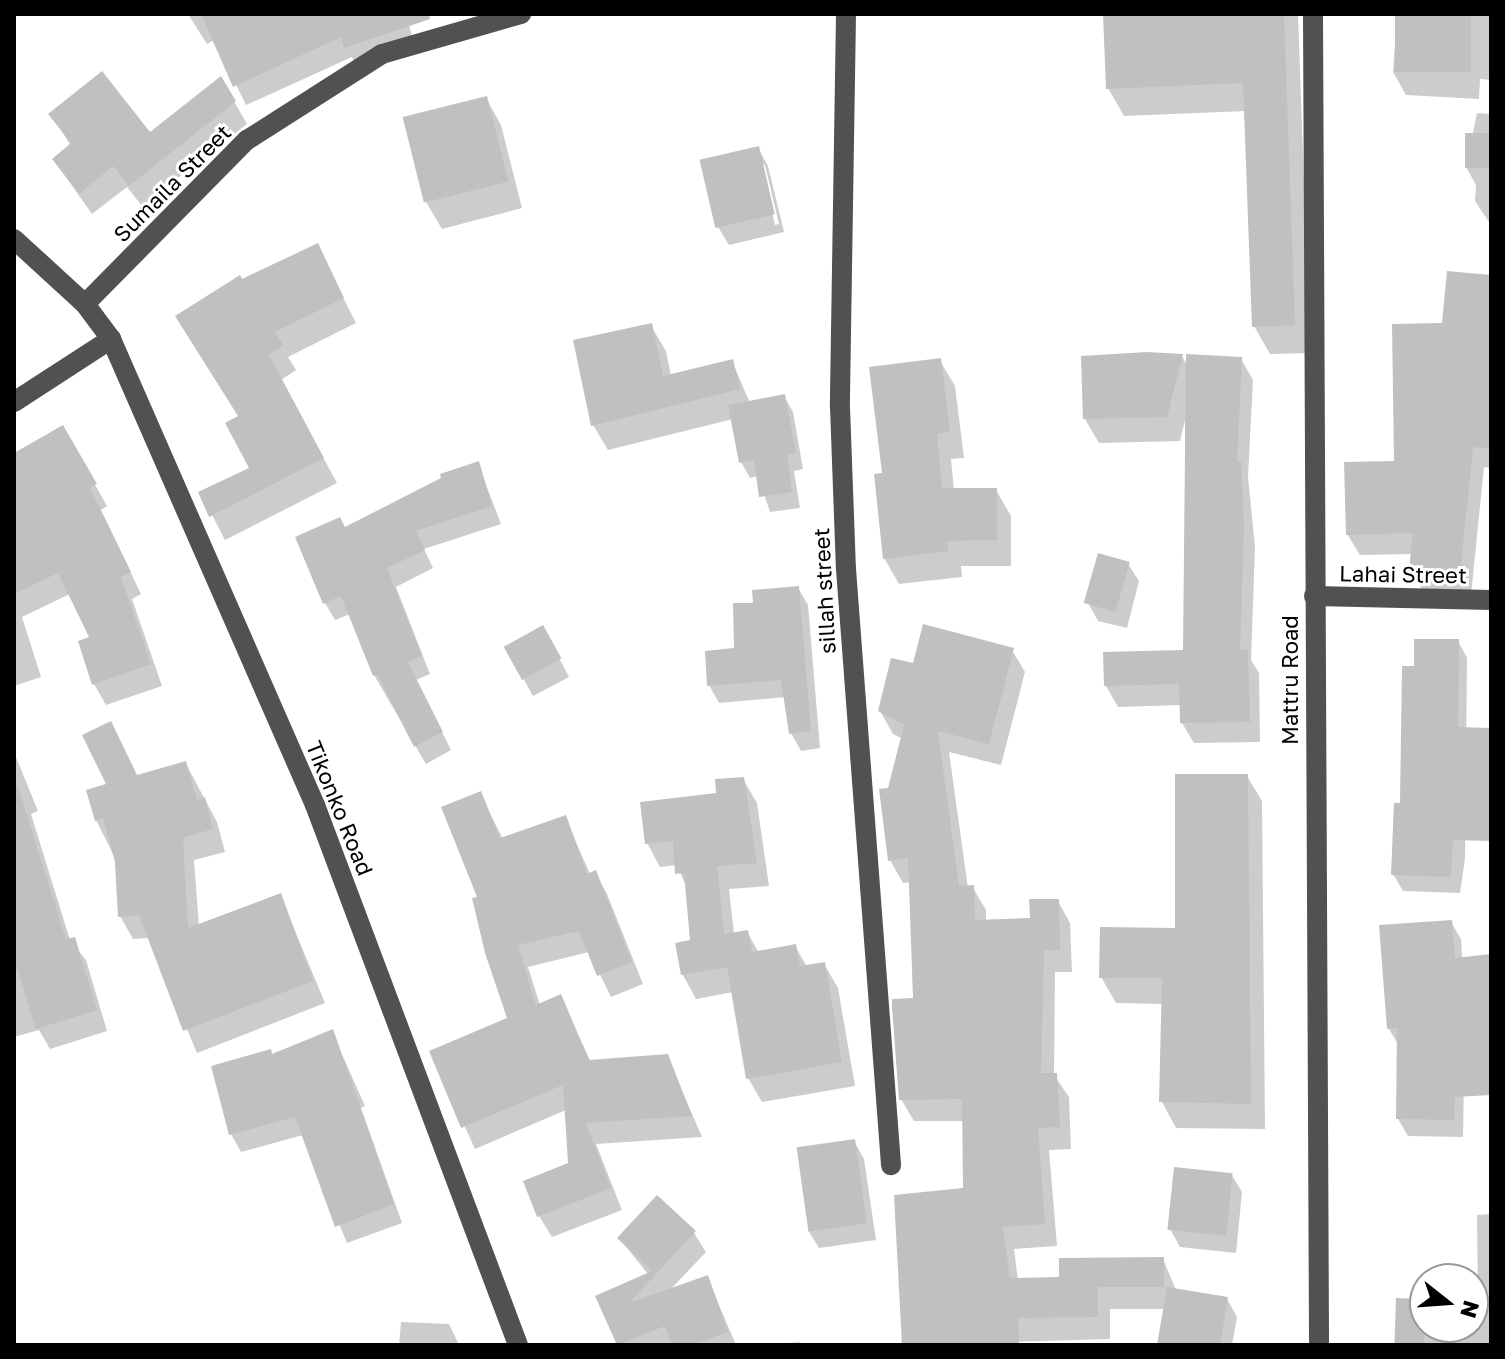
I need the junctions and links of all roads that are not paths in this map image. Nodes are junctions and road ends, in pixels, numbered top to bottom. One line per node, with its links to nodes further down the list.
1 (521, 14): 5 (street, Sumaila Street)
2 (846, 14): 10 (street, sillah street)
3 (1313, 14): 8 (street, Mattru Road)
4 (14, 239): 5 (street, Tikonko Road)
5 (85, 304): 6 (street, Tikonko Road)
6 (111, 339): 7 (street); 11 (street, Tikonko Road)
7 (14, 402)
8 (1314, 596): 9 (street, Lahai Street); 12 (street, Mattru Road)
9 (1491, 600)
10 (891, 1165)
11 (518, 1345)
12 (1319, 1345)

